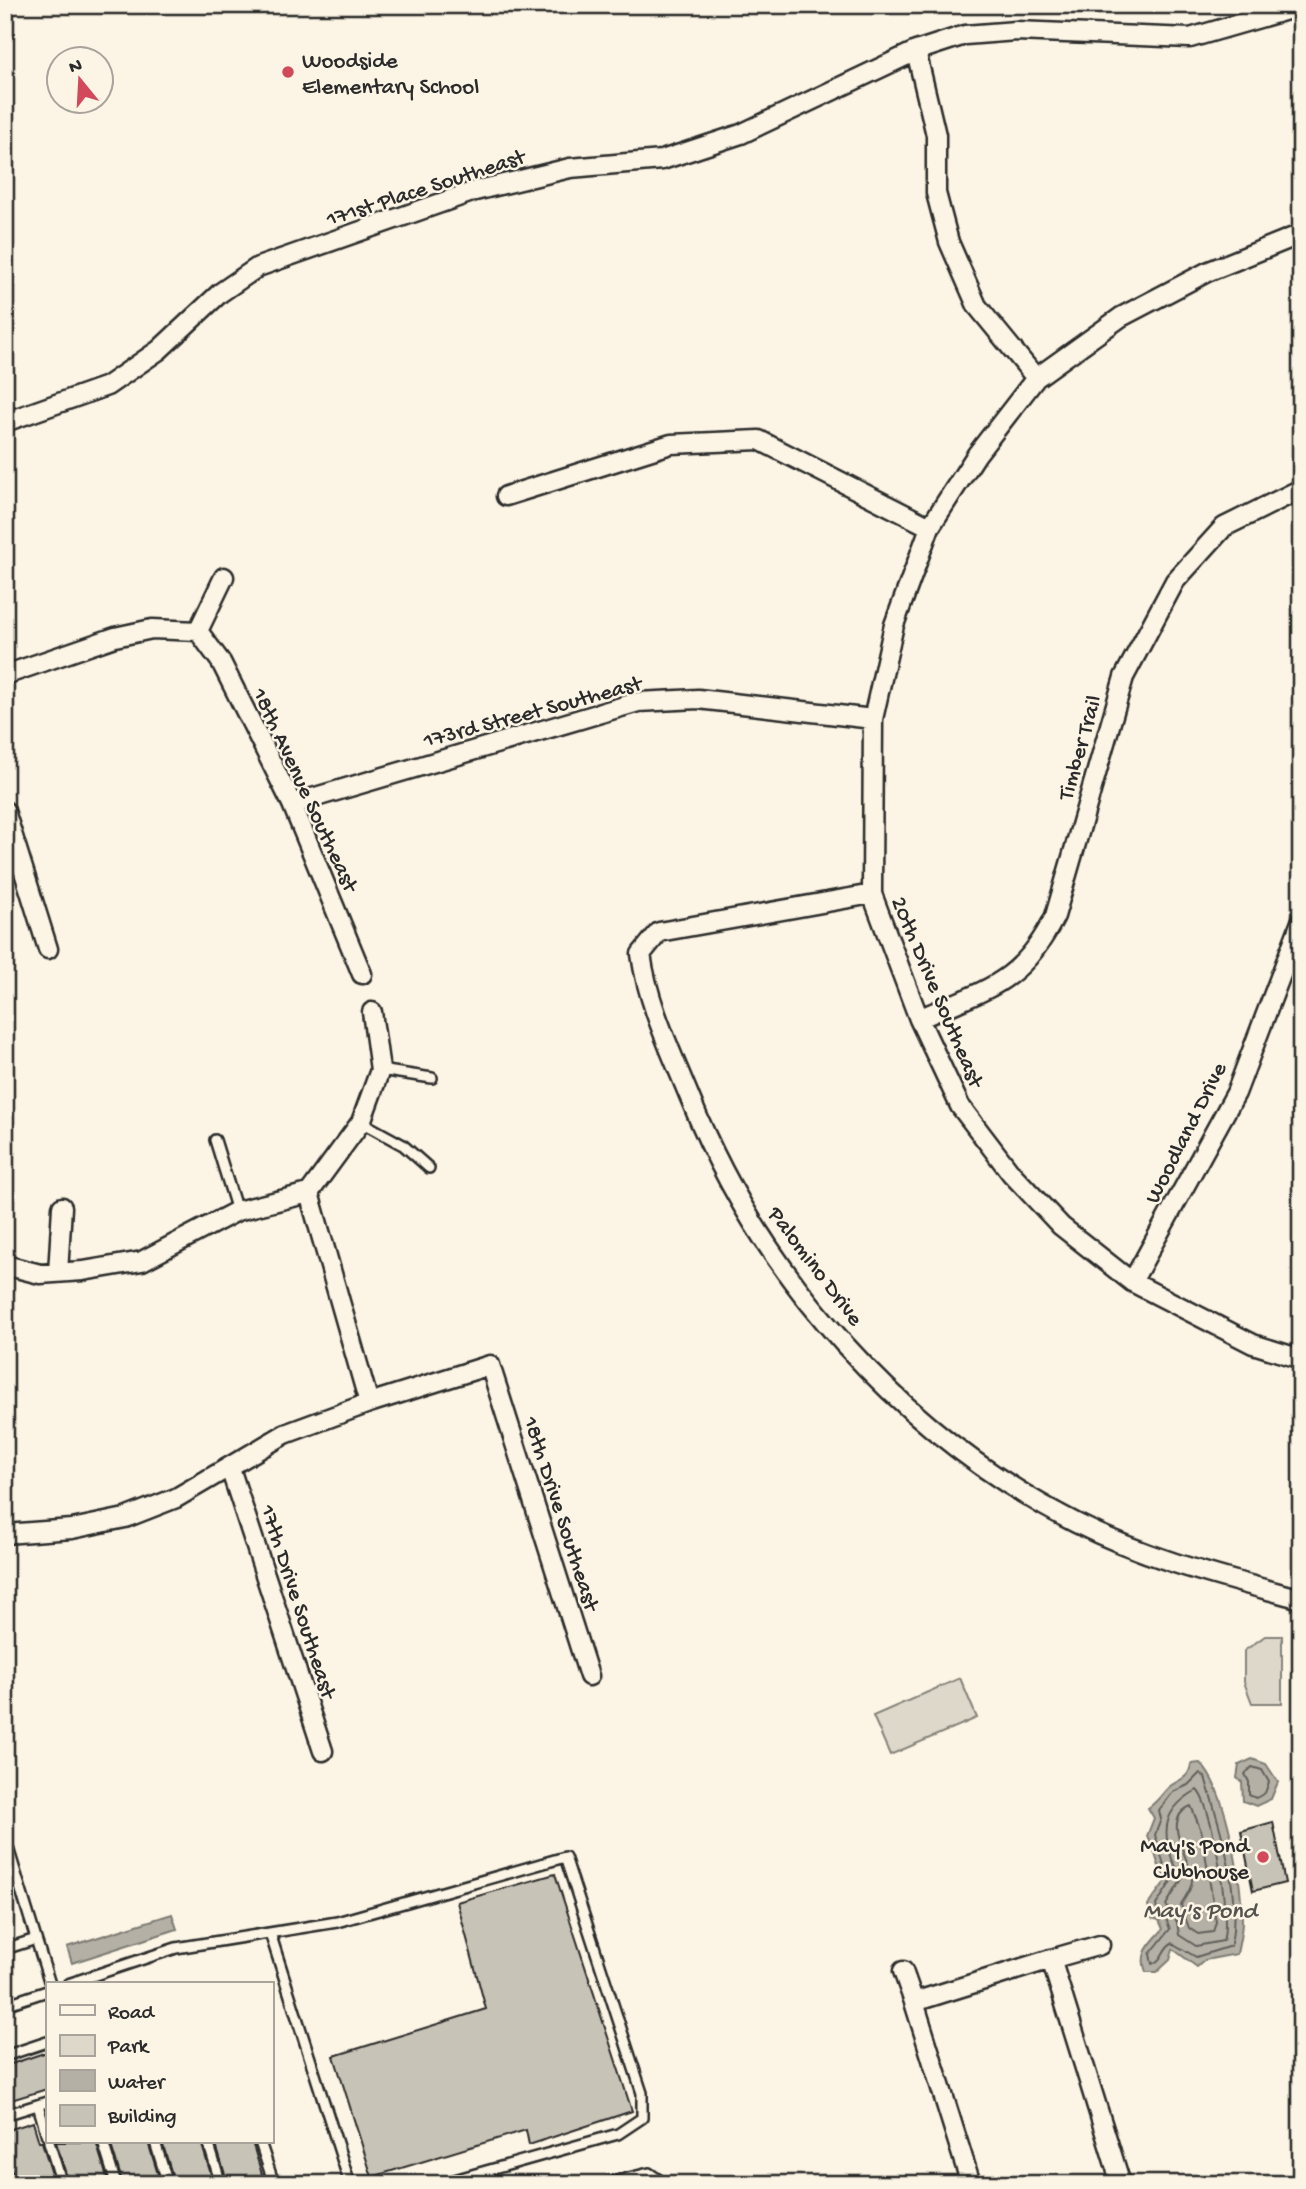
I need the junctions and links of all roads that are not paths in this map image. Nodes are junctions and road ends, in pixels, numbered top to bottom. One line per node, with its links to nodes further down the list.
1 (1301, 6): 2 (street, 171st Place Southeast)
2 (916, 51): 4 (street); 5 (street, 171st Place Southeast)
3 (1301, 234): 4 (street, 20th Drive Southeast)
4 (1036, 378): 8 (street, 20th Drive Southeast)
5 (5, 422)
6 (1301, 489): 20 (street, Timber Trail)
7 (506, 496): 8 (street)
8 (930, 527): 12 (street, 20th Drive Southeast)
9 (225, 577): 10 (street)
10 (198, 631): 11 (street); 13 (street, 18th Avenue Southeast)
11 (5, 675)
12 (873, 719): 13 (street, 173rd Street Southeast); 15 (street, 20th Drive Southeast)
13 (292, 804): 18 (street, 18th Avenue Southeast)
14 (5, 811): 17 (street)
15 (872, 894): 20 (street, 20th Drive Southeast); 36 (street, Palomino Drive)
16 (1301, 922): 31 (street, Woodland Drive)
17 (48, 949)
18 (362, 974)
19 (372, 1012): 21 (street)
20 (919, 1019): 31 (street, 20th Drive Southeast)
21 (380, 1070): 22 (lane); 23 (street)
22 (432, 1078)
23 (361, 1122): 25 (lane); 26 (street)
24 (215, 1140): 28 (lane)
25 (429, 1168)
26 (309, 1193): 28 (street); 33 (street)
27 (62, 1207): 30 (street)
28 (237, 1211): 30 (street)
29 (5, 1265): 30 (street)
30 (58, 1273)
31 (1132, 1282): 32 (street, 20th Drive Southeast)
32 (1301, 1359)
33 (369, 1403): 34 (street); 37 (street, 18th Drive Southeast)
34 (230, 1468): 35 (street); 38 (street, 17th Drive Southeast)
35 (5, 1534)
36 (1301, 1599)
37 (589, 1676)
38 (323, 1751)
39 (5, 1838): 41 (lane)
40 (270, 1933): 47 (lane); 66 (lane); 67 (lane)
41 (36, 1939): 43 (lane); 46 (lane)
42 (1100, 1945): 44 (street)
43 (5, 1950)
44 (1051, 1959): 49 (street); 71 (street)
45 (903, 1971): 49 (street)
46 (49, 1982)
47 (74, 1982)
48 (46, 1991): 50 (lane)
49 (914, 2002): 70 (street)
50 (5, 2005)
51 (46, 2042): 52 (lane)
52 (5, 2056)
53 (42, 2103): 54 (lane); 55 (lane)
54 (5, 2115)
55 (46, 2129)
56 (50, 2144): 61 (lane)
57 (104, 2144): 62 (lane)
58 (156, 2144): 63 (lane)
59 (209, 2144): 64 (lane)
60 (261, 2144): 65 (lane)
61 (62, 2184)
62 (116, 2184)
63 (168, 2184)
64 (221, 2184)
65 (274, 2184)
66 (350, 2184)
67 (440, 2184)
68 (604, 2184): 69 (lane)
69 (665, 2184)
70 (971, 2184)
71 (1121, 2184)

